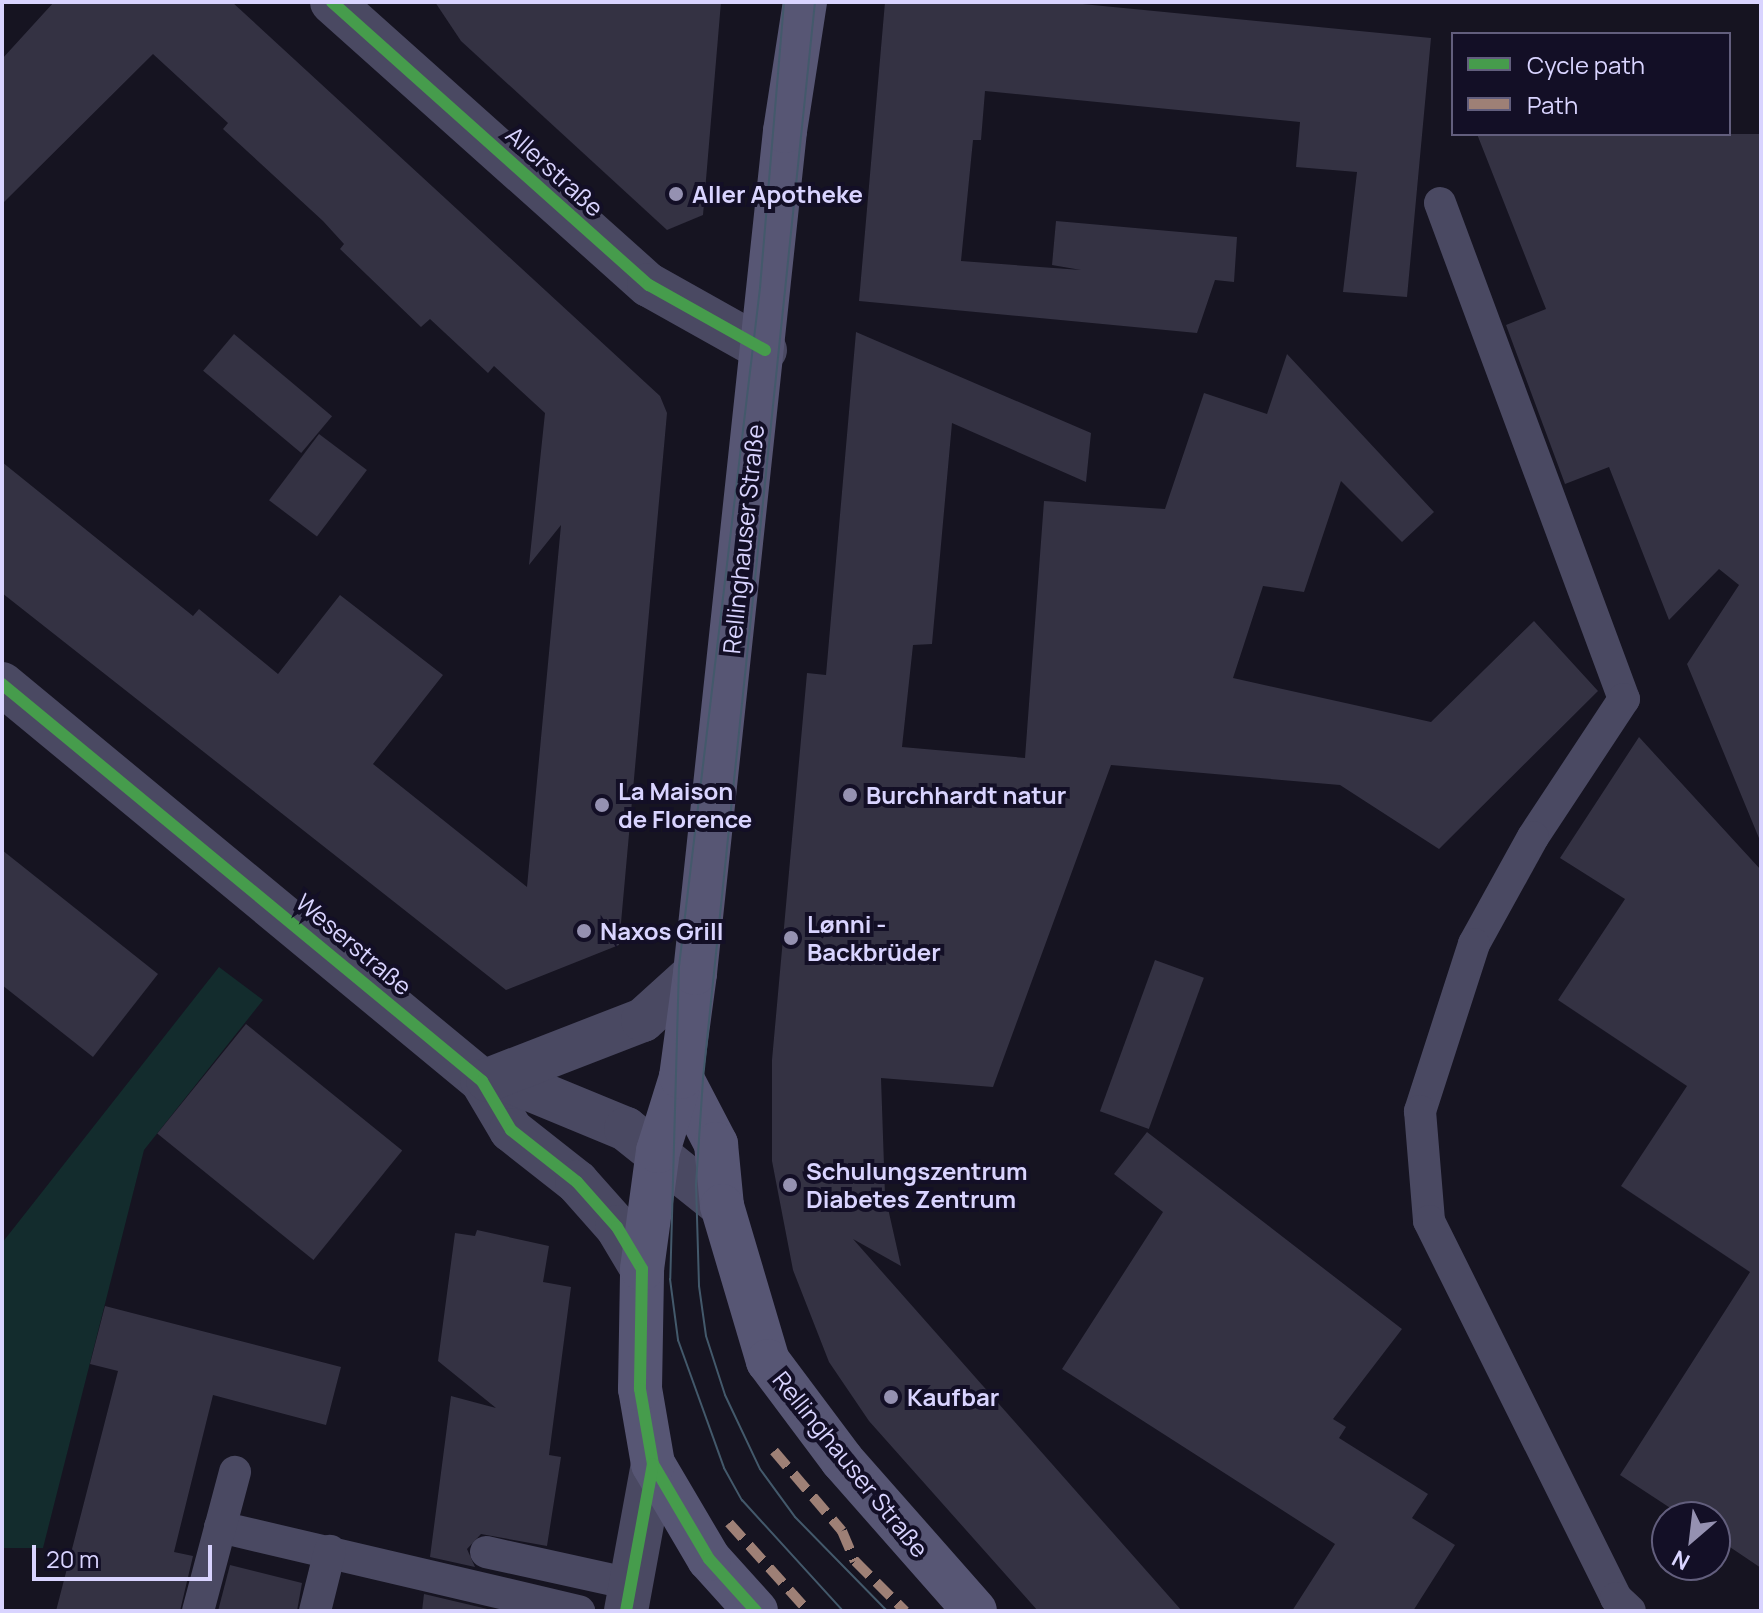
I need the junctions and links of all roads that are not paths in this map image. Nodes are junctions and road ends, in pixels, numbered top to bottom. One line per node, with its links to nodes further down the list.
1 (332, 2): 4 (street, Allerstraße)
2 (805, 2): 4 (main road, Rellinghauser Straße)
3 (1440, 203): 23 (lane)
4 (765, 350): 6 (main road, Rellinghauser Straße)
5 (2, 684): 8 (street, Weserstraße)
6 (695, 973): 7 (main road, Rellinghauser Straße); 8 (street)
7 (681, 1077): 9 (main road, Rellinghauser Straße); 10 (main road, Rellinghauser Straße)
8 (491, 1079): 9 (street, Weserstraße); 11 (street, Weserstraße)
9 (658, 1151): 10 (street, Weserstraße); 11 (main road, Rellinghauser Straße)
10 (722, 1206): 22 (main road, Rellinghauser Straße)
11 (642, 1269): 12 (main road, Rellinghauser Straße)
12 (653, 1464): 17 (street); 21 (main road, Rellinghauser Straße)
13 (235, 1472): 14 (lane)
14 (220, 1527): 15 (lane); 18 (lane)
15 (330, 1551): 19 (lane); 20 (lane)
16 (486, 1552): 17 (lane)
17 (629, 1597)
18 (198, 1611)
19 (315, 1611)
20 (579, 1611)
21 (756, 1611)
22 (975, 1611)
23 (1630, 1611)

